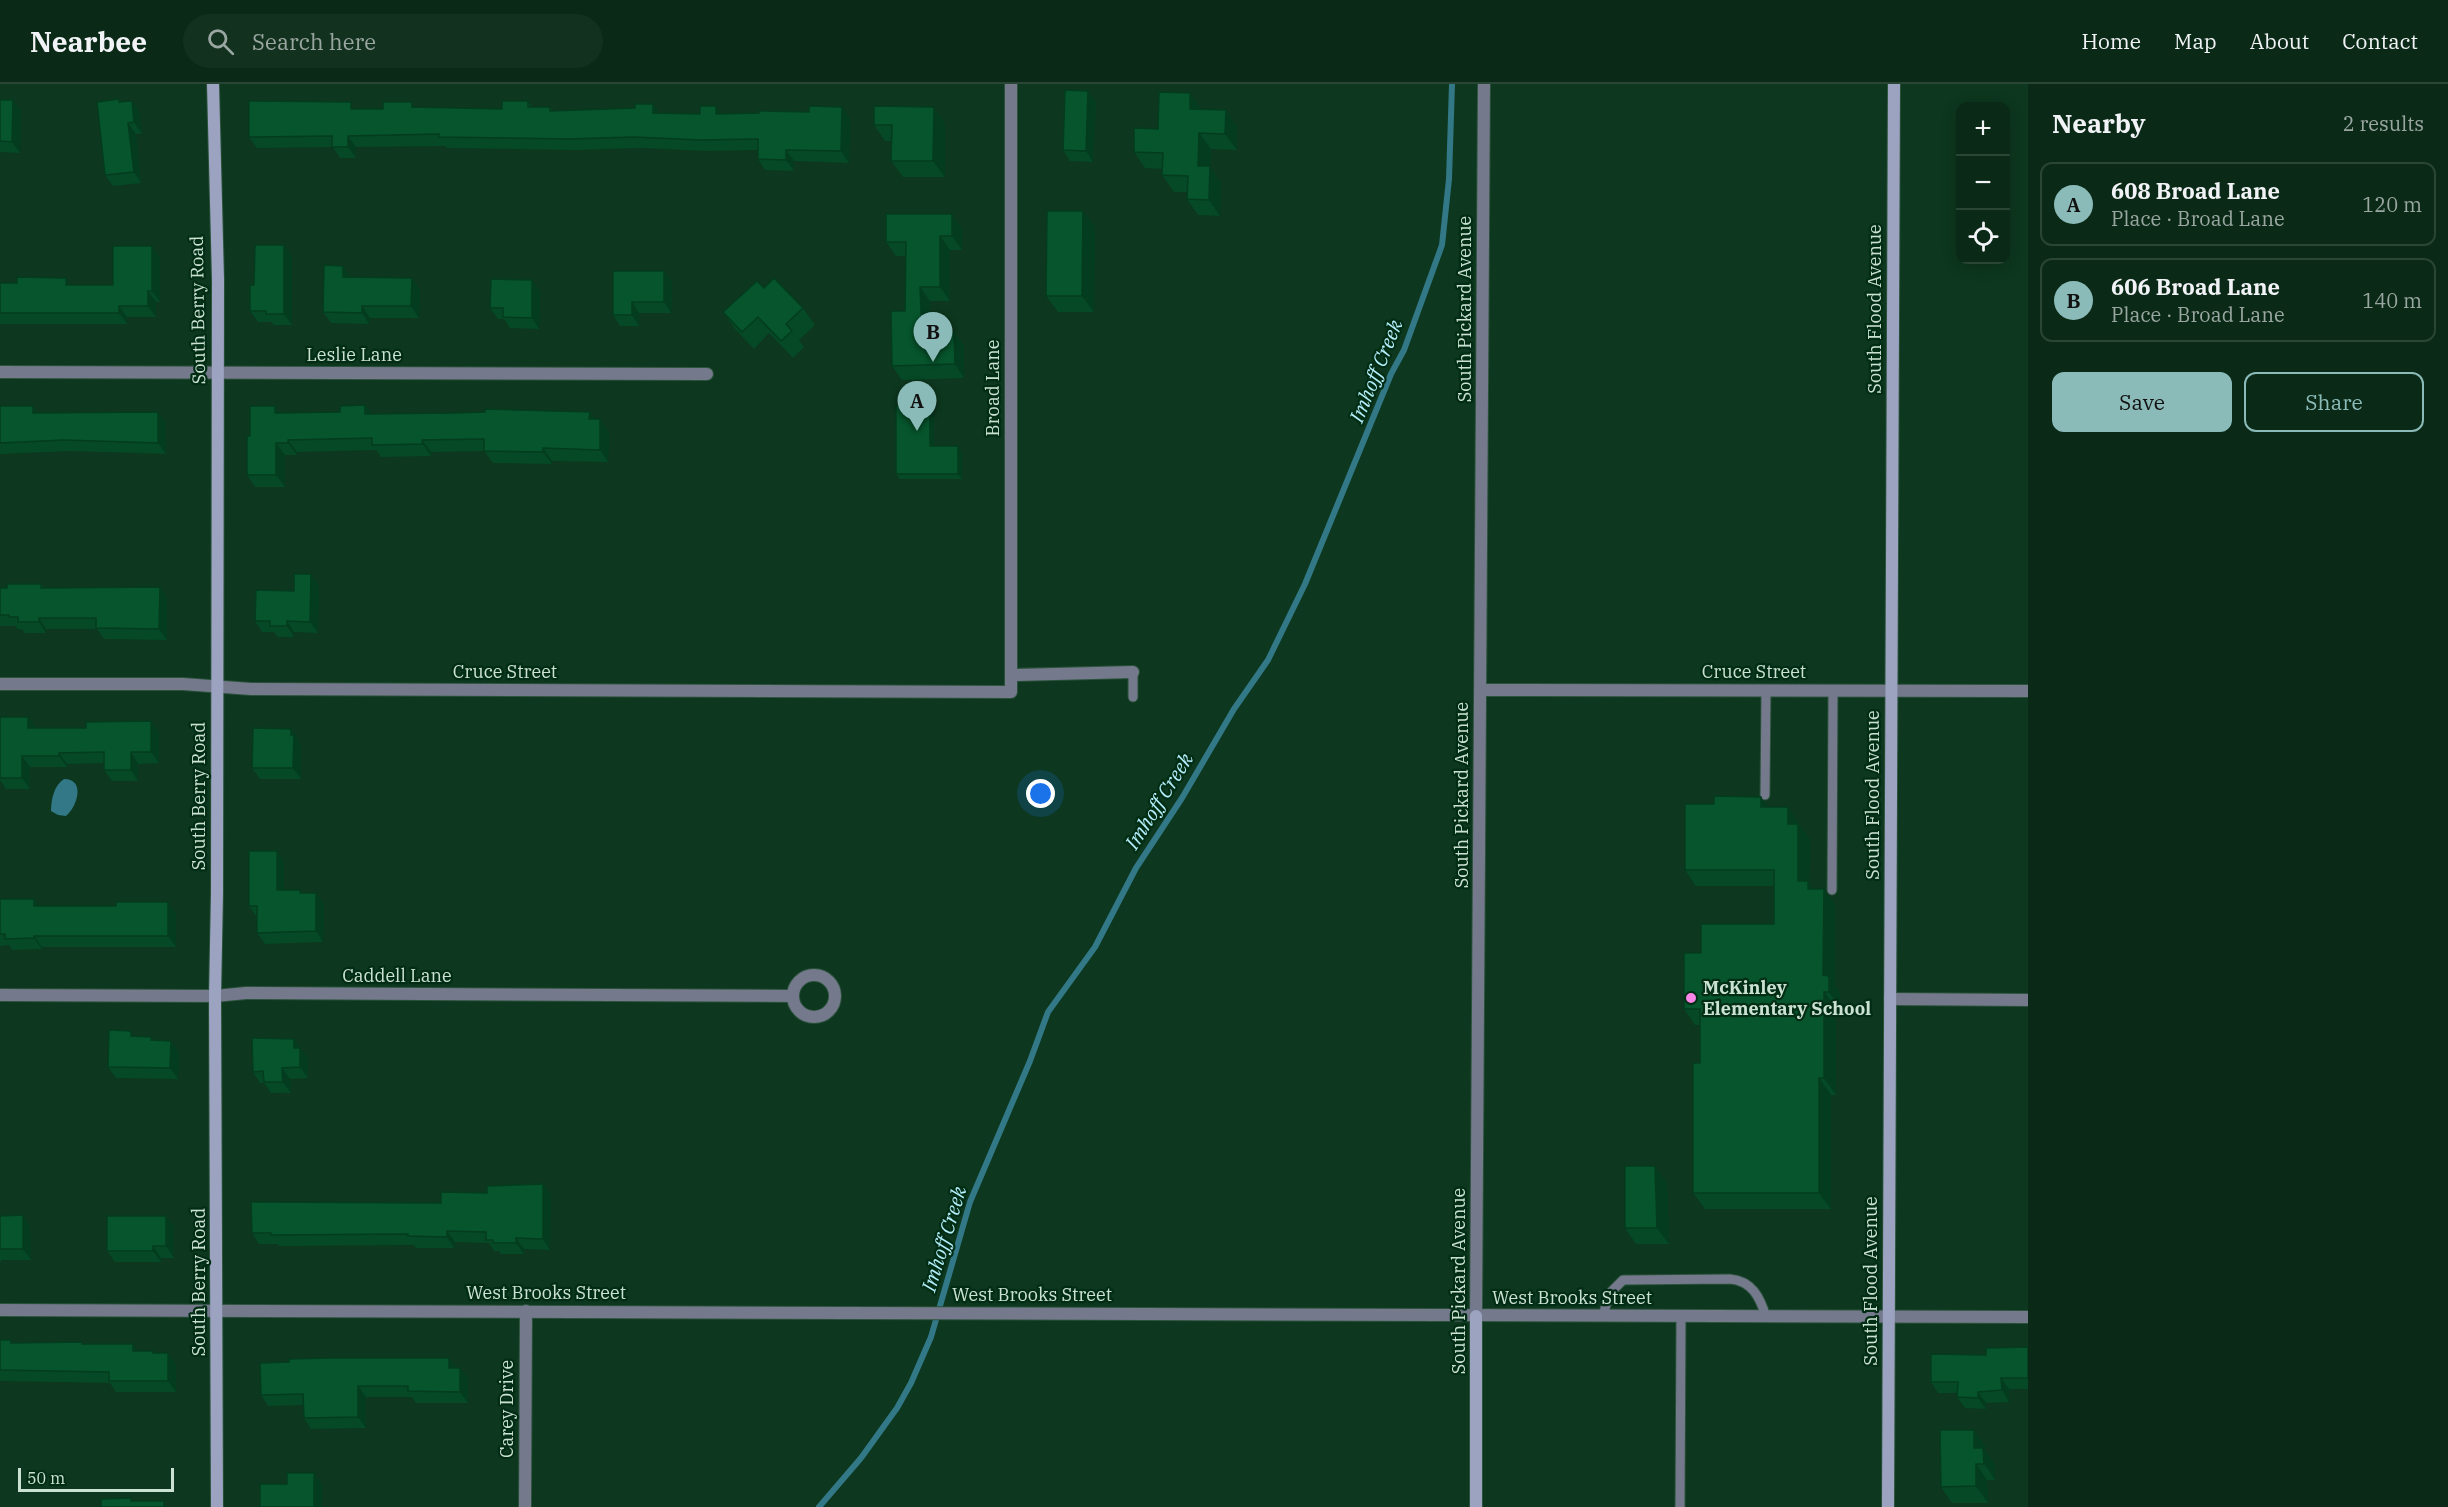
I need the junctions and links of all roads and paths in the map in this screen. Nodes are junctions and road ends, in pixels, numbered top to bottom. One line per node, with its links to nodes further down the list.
1 (213, 84): 6 (street, South Berry Road)
2 (1011, 84): 9 (street, Broad Lane)
3 (1484, 84): 12 (street, South Pickard Avenue)
4 (1894, 84): 15 (street, South Flood Avenue)
5 (0, 372): 6 (street, Leslie Lane)
6 (218, 372): 7 (street, Leslie Lane); 11 (street, South Berry Road)
7 (707, 374)
8 (1133, 672): 9 (street); 18 (lane)
9 (1011, 675): 17 (street, Broad Lane)
10 (0, 684): 11 (street, Cruce Street)
11 (216, 687): 17 (street, Cruce Street); 22 (street, South Berry Road)
12 (1481, 690): 13 (street, Cruce Street); 29 (street, South Pickard Avenue)
13 (1766, 690): 14 (street, Cruce Street); 19 (lane)
14 (1833, 691): 15 (street, Cruce Street); 20 (lane)
15 (1891, 691): 16 (street, Cruce Street); 24 (street, South Flood Avenue)
16 (2028, 691)
17 (1011, 692)
18 (1133, 697)
19 (1765, 795)
20 (1832, 890)
21 (0, 995): 22 (street, Caddell Lane)
22 (215, 996): 23 (street, Caddell Lane); 27 (street, South Berry Road)
23 (793, 996)
24 (1890, 999): 25 (street); 33 (street, South Flood Avenue)
25 (2028, 1000)
26 (0, 1310): 27 (street, West Brooks Street)
27 (218, 1310): 28 (street, West Brooks Street); 35 (street, South Berry Road)
28 (526, 1311): 29 (street, West Brooks Street); 36 (street, Carey Drive)
29 (1476, 1316): 30 (street, West Brooks Street); 37 (street, South Pickard Avenue)
30 (1603, 1316): 31 (street, West Brooks Street); 32 (lane)
31 (1681, 1316): 32 (street, West Brooks Street); 38 (lane)
32 (1766, 1317): 33 (street, West Brooks Street)
33 (1888, 1317): 34 (street, West Brooks Street); 39 (street, South Flood Avenue)
34 (2028, 1317)
35 (217, 1507)
36 (525, 1507)
37 (1476, 1507)
38 (1680, 1507)
39 (1887, 1507)

